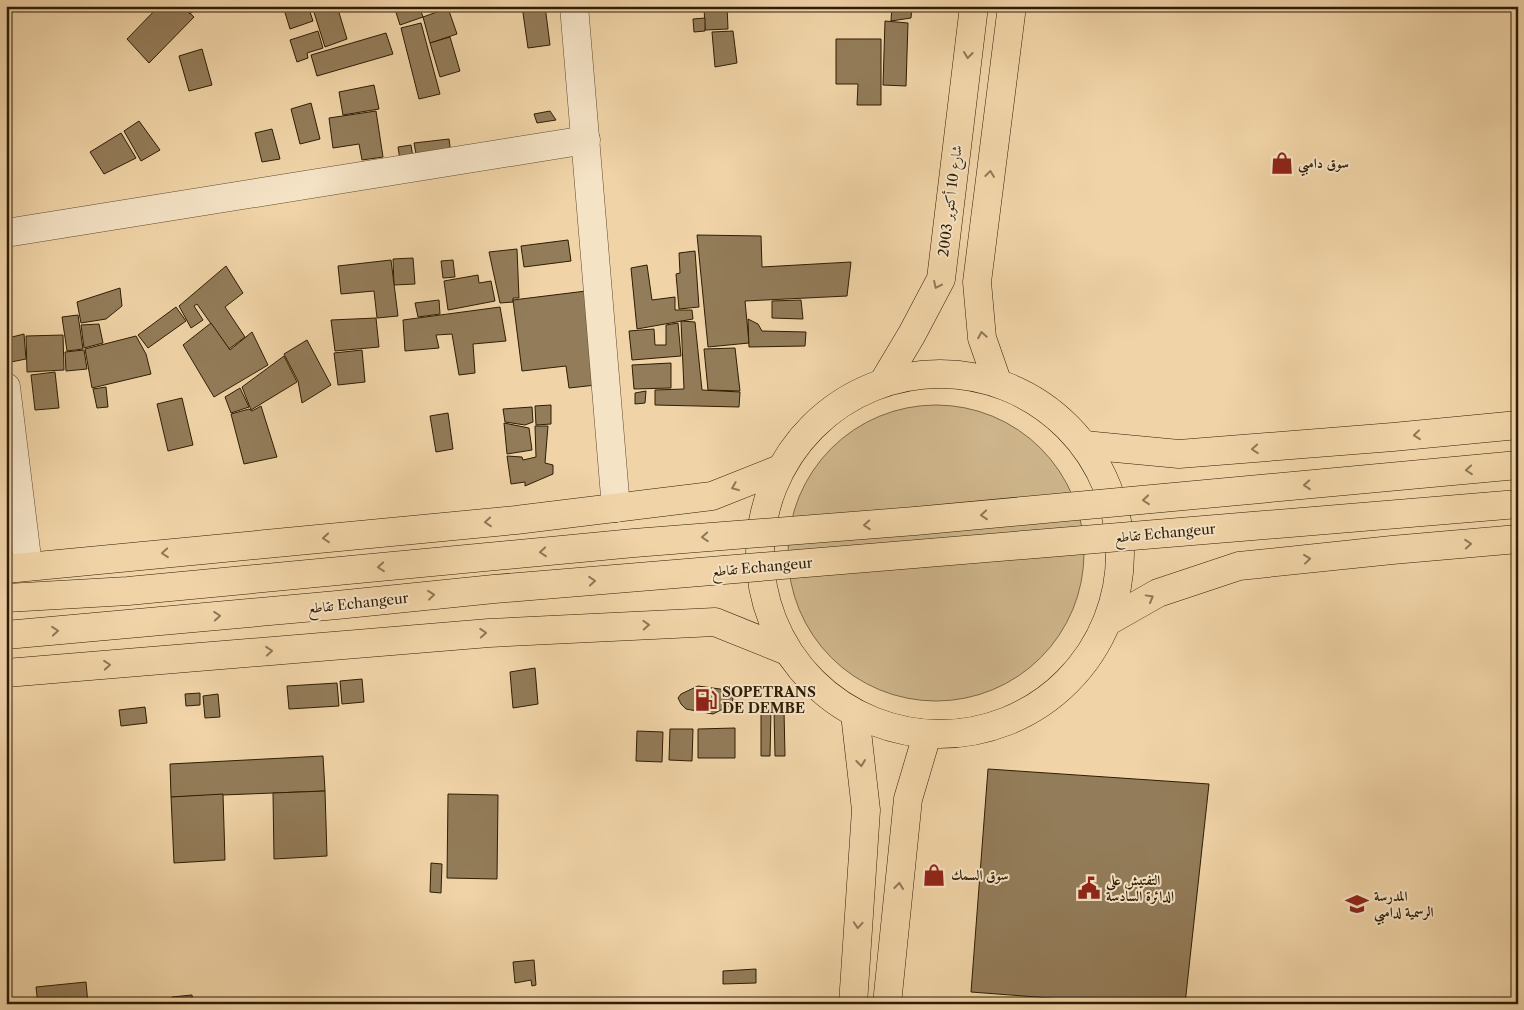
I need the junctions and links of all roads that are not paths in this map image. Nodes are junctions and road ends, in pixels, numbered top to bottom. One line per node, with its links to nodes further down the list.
1 (574, 6): 4 (street)
2 (974, 6): 6 (main road, شارع 10 أكتوبر 2003, one-way to 6)
3 (1012, 6): 7 (main road, one-way to 3)
4 (586, 140): 5 (street); 14 (street)
5 (6, 233)
6 (884, 381): 7 (main road); 12 (main road)
7 (997, 382): 10 (main road)
8 (6, 387): 16 (street)
9 (1518, 425): 10 (main road, one-way to 10)
10 (1084, 445): 18 (main road)
11 (1518, 465): 17 (main road, one-way to 17, bridge)
12 (780, 469): 14 (main road, one-way to 14); 20 (main road)
13 (1518, 504): 19 (main road, تقاطع Echangeur, one-way to 13, bridge)
14 (616, 508): 16 (main road, one-way to 16)
15 (1518, 539): 18 (main road, one-way to 15)
16 (17, 567)
17 (6, 598)
18 (1108, 622): 23 (main road)
19 (6, 635)
20 (787, 651): 21 (main road, one-way to 20); 22 (main road)
21 (6, 673)
22 (855, 714): 23 (main road); 24 (main road, one-way to 24)
23 (927, 735): 25 (main road, one-way to 23)
24 (853, 1004)
25 (887, 1004)

